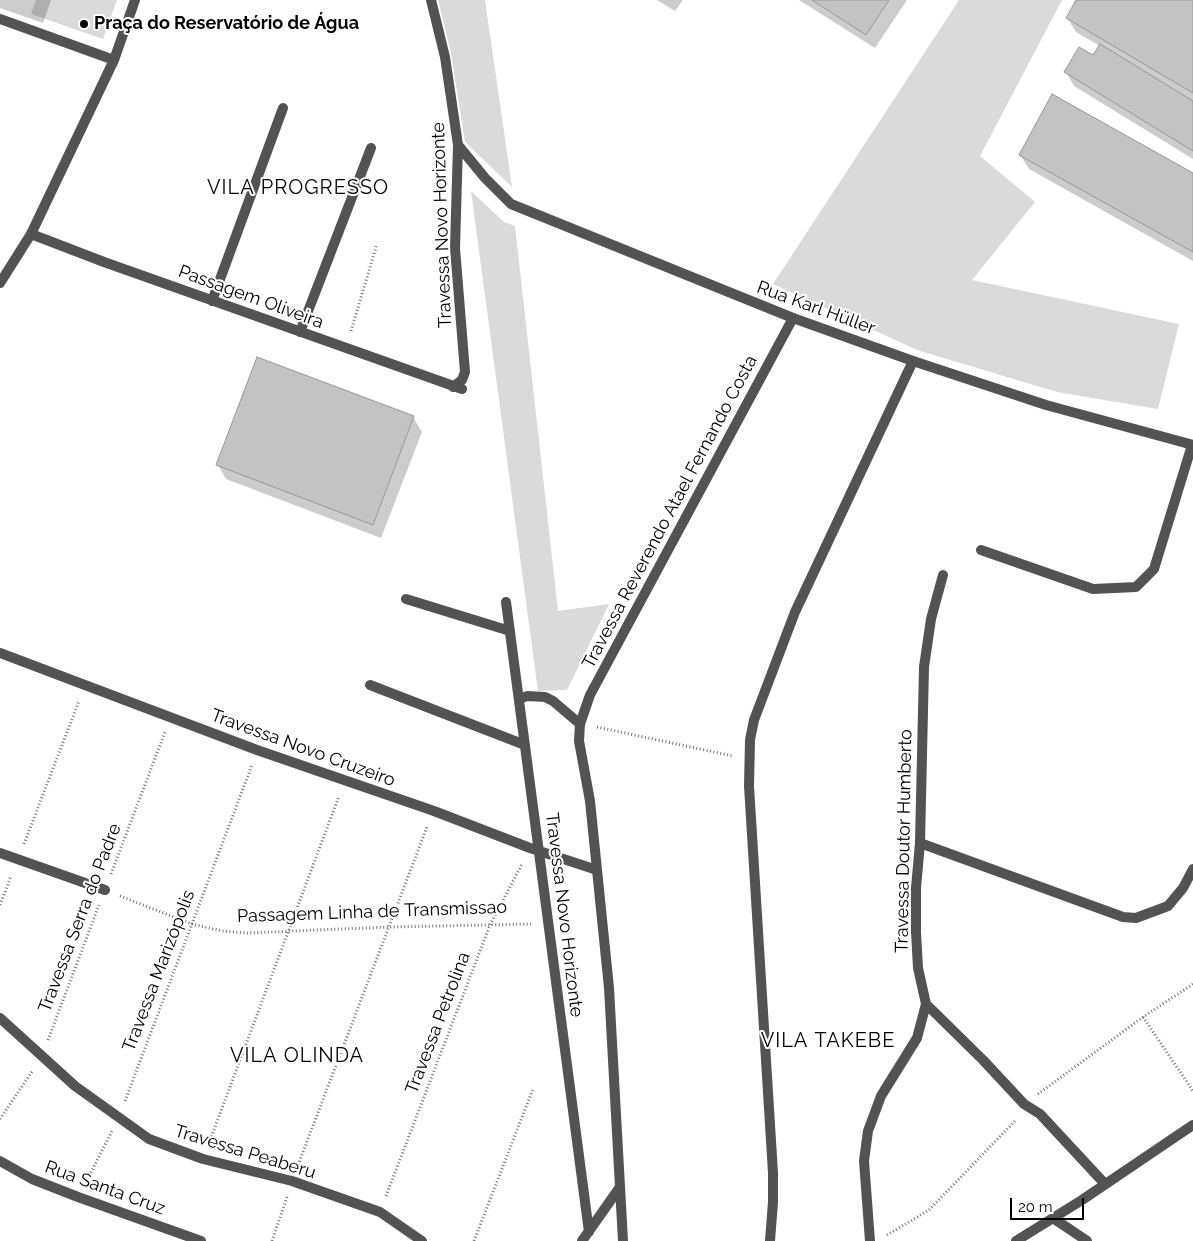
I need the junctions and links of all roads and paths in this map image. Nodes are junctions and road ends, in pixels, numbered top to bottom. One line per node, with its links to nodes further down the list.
1 (135, 0): 4 (street)
2 (430, 0): 6 (street, Travessa Novo Horizonte)
3 (0, 19): 4 (street)
4 (114, 60): 8 (street)
5 (283, 108): 11 (street)
6 (458, 145): 12 (street, Rua Karl Hüller); 16 (street, Travessa Novo Horizonte)
7 (371, 148): 13 (street)
8 (31, 234): 10 (street); 11 (street, Passagem Oliveira)
9 (376, 244): 14 (path)
10 (0, 283)
11 (212, 301): 13 (street, Passagem Oliveira)
12 (793, 318): 15 (street, Rua Karl Hüller); 28 (street, Travessa Reverendo Atael Fernando Costa)
13 (300, 332): 14 (street, Passagem Oliveira)
14 (346, 349): 16 (street, Passagem Oliveira)
15 (913, 361): 17 (street, Rua Karl Hüller); 31 (street)
16 (457, 388)
17 (1193, 445): 18 (street)
18 (981, 550)
19 (943, 575): 34 (street, Travessa Doutor Humberto)
20 (406, 599): 22 (street)
21 (506, 602): 22 (street, Travessa Novo Horizonte)
22 (510, 631): 26 (street, Travessa Novo Horizonte)
23 (0, 653): 24 (street, Travessa Novo Cruzeiro)
24 (85, 685): 27 (street, Travessa Novo Cruzeiro); 37 (path)
25 (370, 685): 29 (street)
26 (520, 699): 28 (street); 29 (street, Travessa Novo Horizonte)
27 (170, 718): 30 (street, Travessa Novo Cruzeiro); 40 (path, Travessa Serra do Padre)
28 (580, 724): 31 (path); 39 (street, Travessa Reverendo Atael Fernando Costa)
29 (525, 745): 35 (street, Travessa Novo Horizonte)
30 (257, 750): 32 (street, Travessa Novo Cruzeiro); 43 (path, Travessa Marizópolis)
31 (748, 760): 71 (street)
32 (344, 781): 33 (street, Travessa Novo Cruzeiro); 46 (path)
33 (434, 811): 35 (street, Travessa Novo Cruzeiro); 45 (path)
34 (920, 843): 38 (street); 47 (street, Travessa Doutor Humberto)
35 (535, 849): 39 (street, Travessa Novo Cruzeiro); 42 (street, Travessa Novo Horizonte); 44 (path, Travessa Petrolina)
36 (0, 853): 37 (street)
37 (18, 860): 40 (street); 41 (path)
38 (1193, 869)
39 (597, 870): 60 (street, Travessa Reverendo Atael Fernando Costa)
40 (105, 890): 43 (path, Passagem Linha de Transmissao); 50 (path, Travessa Serra do Padre)
41 (0, 905)
42 (548, 923): 44 (path, Passagem Linha de Transmissao); 64 (street, Travessa Novo Horizonte)
43 (192, 924): 46 (path, Passagem Linha de Transmissao); 53 (path, Travessa Marizópolis)
44 (490, 925): 45 (path, Passagem Linha de Transmissao); 62 (path, Travessa Petrolina)
45 (389, 927): 46 (path, Passagem Linha de Transmissao); 58 (path)
46 (288, 932): 56 (path)
47 (926, 1004): 59 (street); 72 (street)
48 (1143, 1017): 52 (path)
49 (0, 1018): 50 (street, Travessa Peaberu)
50 (42, 1057): 53 (street, Travessa Peaberu); 54 (path, Travessa Serra do Padre)
51 (533, 1090): 68 (path)
52 (1193, 1091)
53 (119, 1118): 56 (street, Travessa Peaberu); 61 (path, Travessa Marizópolis)
54 (0, 1119)
55 (1193, 1125): 59 (street)
56 (203, 1159): 58 (street, Travessa Peaberu)
57 (0, 1161): 61 (street, Rua Santa Cruz)
58 (292, 1181): 62 (street, Travessa Peaberu); 66 (path)
59 (1105, 1184): 63 (street)
60 (620, 1187): 64 (street); 70 (street, Travessa Reverendo Atael Fernando Costa)
61 (78, 1197): 65 (street, Rua Santa Cruz)
62 (380, 1212): 67 (street, Travessa Peaberu)
63 (1052, 1218): 73 (street); 74 (street)
64 (588, 1232): 69 (street)
65 (201, 1241)
66 (272, 1241)
67 (422, 1241)
68 (474, 1241)
69 (582, 1241)
70 (623, 1241)
71 (770, 1241)
72 (870, 1241)
73 (1016, 1241)
74 (1087, 1241)

